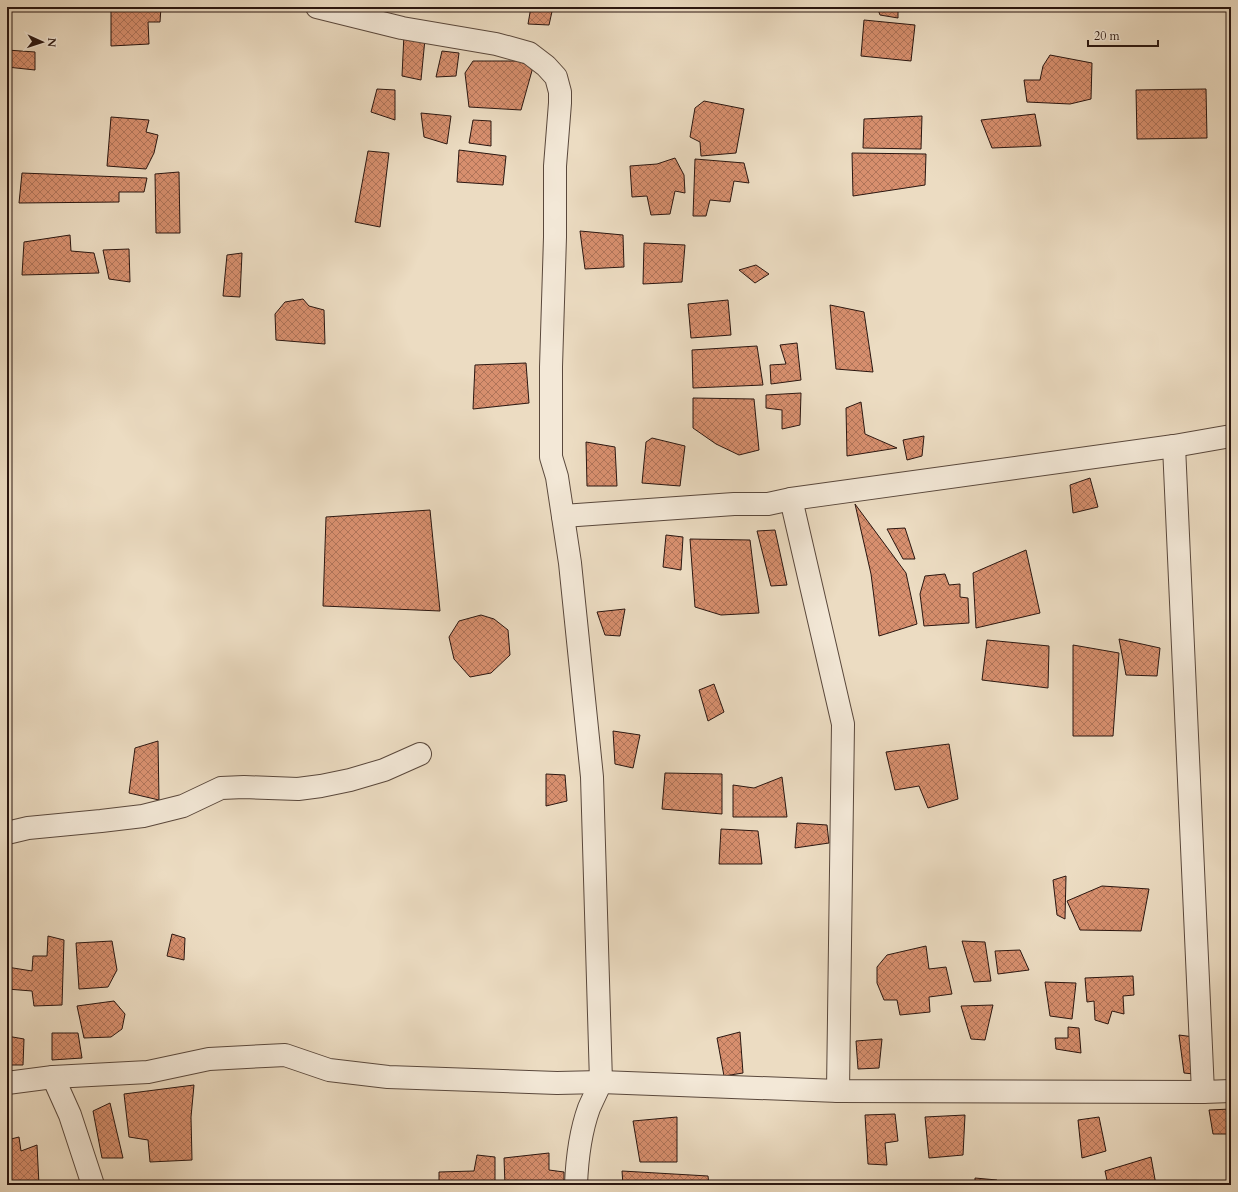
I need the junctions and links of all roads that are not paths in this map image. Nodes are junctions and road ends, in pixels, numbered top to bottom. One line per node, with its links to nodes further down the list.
1 (317, 7): 5 (street)
2 (1231, 436): 3 (street)
3 (1174, 446): 4 (street); 13 (street)
4 (791, 499): 5 (street); 11 (street)
5 (562, 516): 9 (street)
6 (420, 754): 7 (street)
7 (7, 832)
8 (53, 1077): 9 (street); 10 (street); 14 (street)
9 (601, 1082): 11 (street); 15 (street)
10 (7, 1083)
11 (838, 1091): 13 (street)
12 (1231, 1091): 13 (street)
13 (1203, 1092)
14 (94, 1185)
15 (576, 1185)

